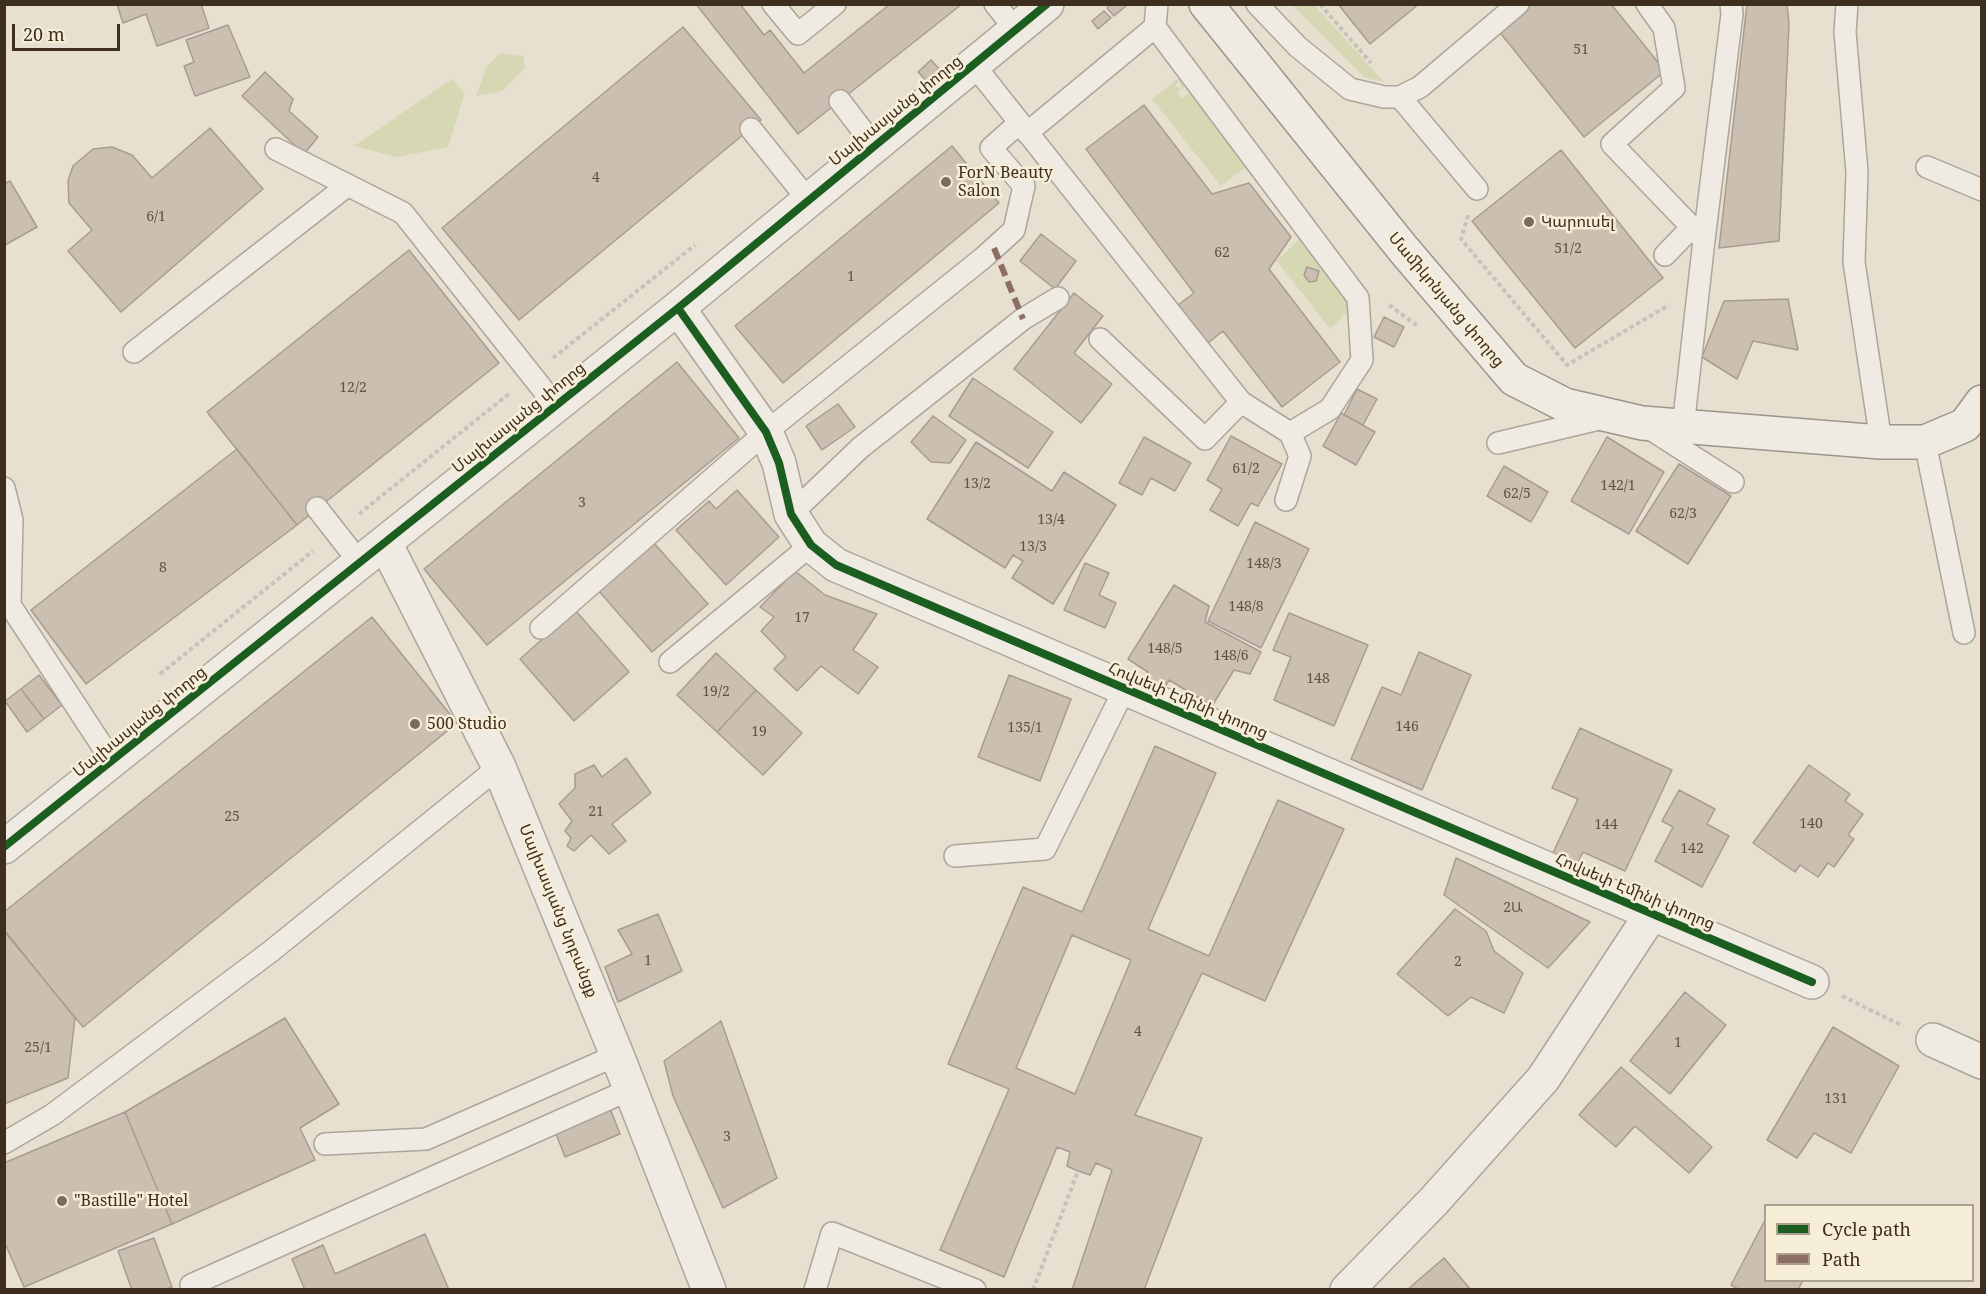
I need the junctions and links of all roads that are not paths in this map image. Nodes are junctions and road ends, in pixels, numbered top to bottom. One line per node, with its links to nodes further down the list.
1 (773, 4): 2 (lane)
2 (835, 4)
3 (995, 4): 13 (lane)
4 (1047, 4): 13 (street, Մալխասյանց փողոց)
5 (1157, 4): 12 (lane)
6 (1206, 4): 35 (street, Մամիկոնյանց փողոց)
7 (1257, 4): 15 (lane)
8 (1518, 4): 15 (lane)
9 (1647, 4): 26 (lane)
10 (1731, 4): 26 (lane)
11 (1847, 4): 39 (lane)
12 (1155, 27): 17 (lane); 38 (lane)
13 (1015, 29): 14 (street, Մալխասյանց փողոց)
14 (974, 65): 17 (lane); 19 (street, Մալխասյանց փողոց)
15 (1400, 97): 23 (lane)
16 (840, 101): 19 (lane)
17 (1023, 128): 32 (lane); 37 (lane)
18 (751, 129): 25 (lane)
19 (875, 147): 25 (street, Մալխասյանց փողոց)
20 (276, 149): 22 (lane)
21 (1927, 167): 24 (lane)
22 (348, 185): 31 (lane); 34 (lane)
23 (1477, 189)
24 (1982, 190)
25 (809, 201): 29 (street, Մալխասյանց փողոց)
26 (1698, 234): 27 (lane); 36 (lane)
27 (1665, 255)
28 (1058, 298): 46 (lane)
29 (678, 308): 34 (street, Մալխասյանց փողոց); 37 (street, Հովսեփ Էմինի փողոց)
30 (1100, 339): 32 (lane)
31 (135, 352)
32 (1241, 402): 38 (lane)
33 (1982, 402): 40 (street, Մամիկոնյանց փողոց)
34 (556, 406): 48 (street, Մալխասյանց փողոց)
35 (1627, 419): 36 (street, Մամիկոնյանց փողոց); 41 (lane); 42 (lane)
36 (1683, 427): 39 (street, Մամիկոնյանց փողոց)
37 (766, 432): 46 (street, Հովսեփ Էմինի փողոց); 49 (lane)
38 (1290, 433): 44 (lane)
39 (1881, 442): 40 (street, Մամիկոնյանց փողոց)
40 (1925, 442): 50 (lane)
41 (1498, 443)
42 (1733, 482)
43 (4, 488): 53 (lane)
44 (1287, 500)
45 (317, 508): 48 (lane)
46 (791, 514): 47 (street, Հովսեփ Էմինի փողոց)
47 (811, 545): 51 (lane); 52 (street, Հովսեփ Էմինի փողոց)
48 (373, 553): 53 (street, Մալխասյանց փողոց); 54 (street, Մալխասյանց նրբանցք)
49 (541, 628)
50 (1964, 633)
51 (670, 662)
52 (1125, 688): 56 (lane); 57 (street, Հովսեփ Էմինի փողոց)
53 (112, 761): 55 (street, Մալխասյանց փողոց)
54 (499, 767): 60 (street, Մալխասյանց նրբանցք); 63 (lane)
55 (4, 847)
56 (955, 856)
57 (1652, 914): 58 (street, Հովսեփ Էմինի փողոց); 69 (street)
58 (1812, 982)
59 (1933, 1040): 61 (street)
60 (617, 1055): 62 (street, Մալխասյանց նրբանցք); 64 (lane)
61 (1982, 1062)
62 (631, 1089): 65 (lane); 66 (street, Մալխասյանց նրբանցք)
63 (4, 1143)
64 (325, 1144)
65 (191, 1285)
66 (709, 1290)
67 (815, 1290): 68 (lane)
68 (975, 1290)
69 (1347, 1290)

